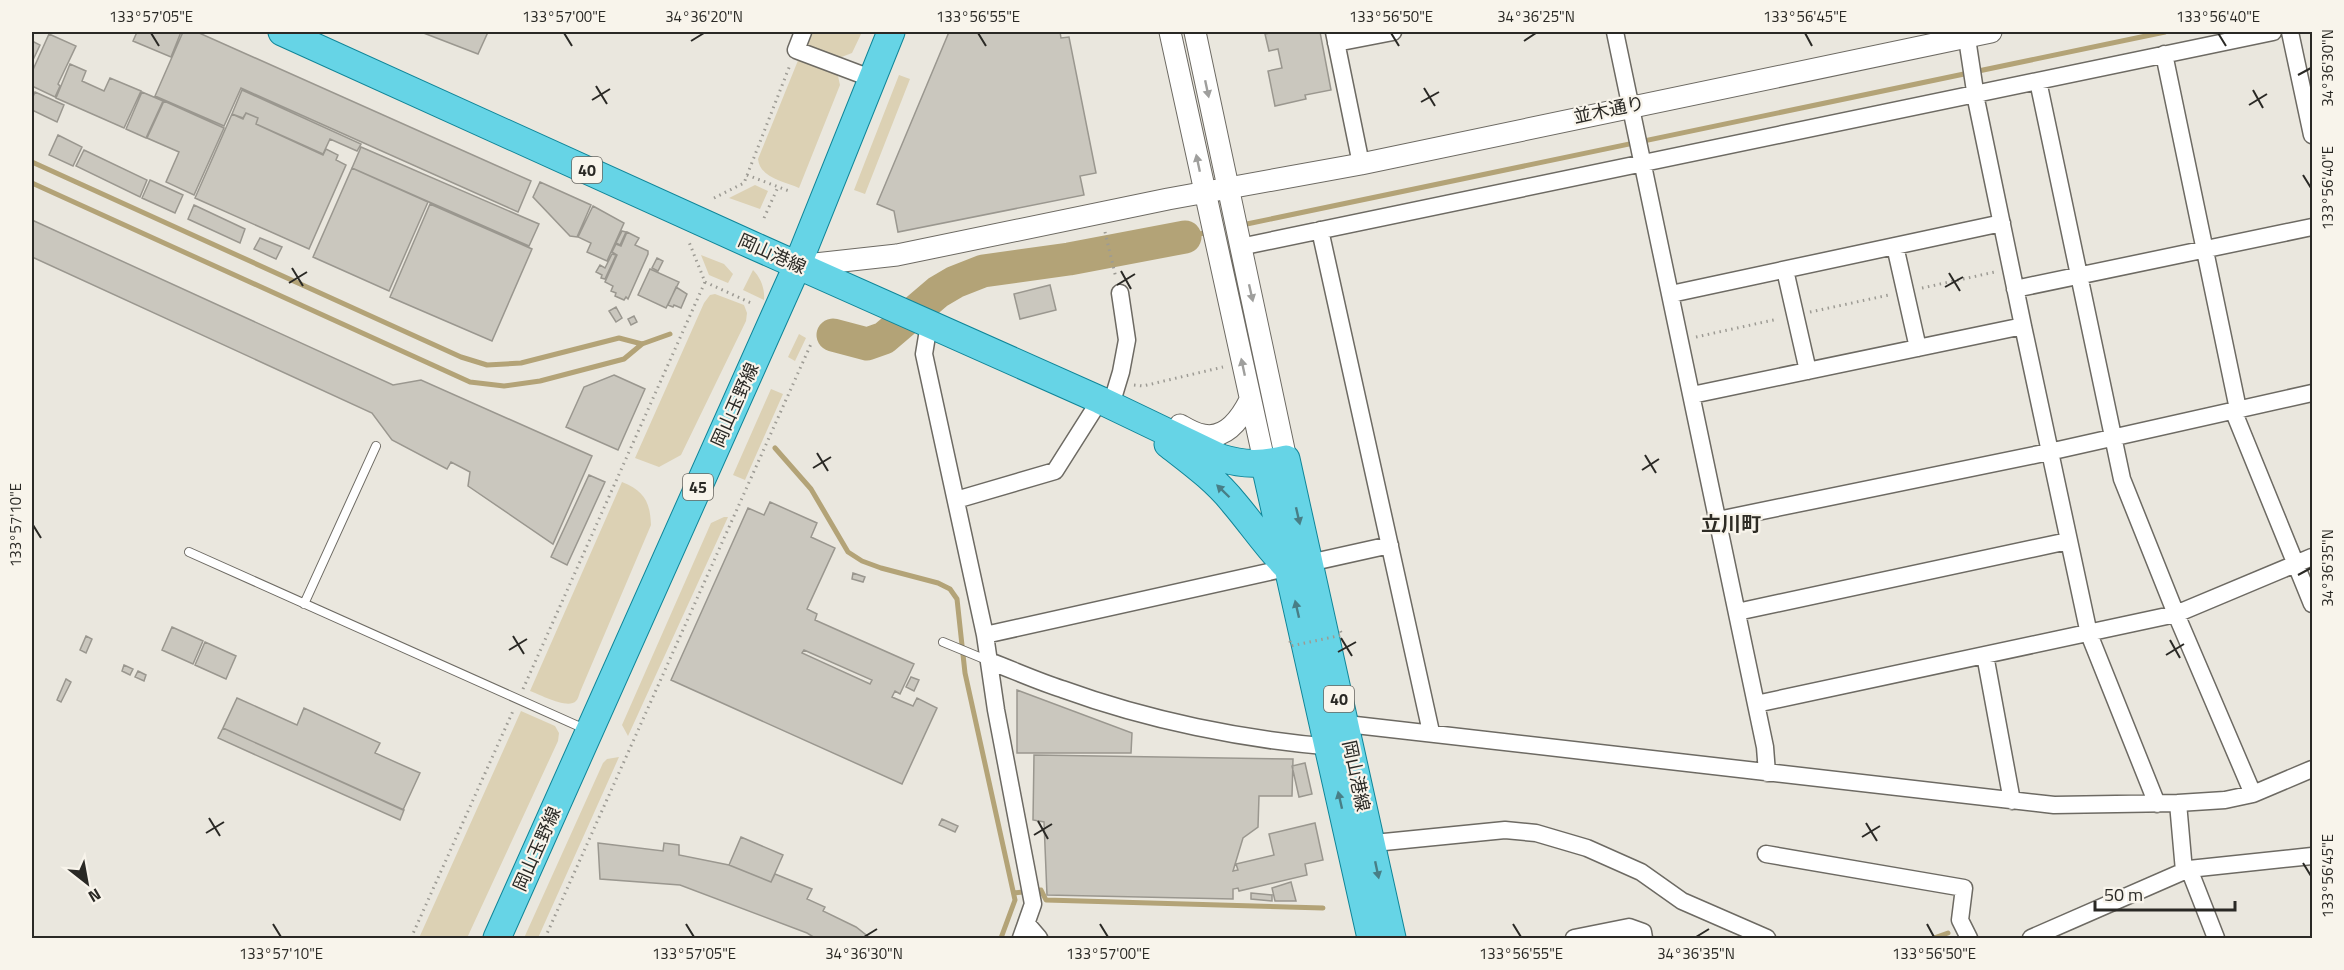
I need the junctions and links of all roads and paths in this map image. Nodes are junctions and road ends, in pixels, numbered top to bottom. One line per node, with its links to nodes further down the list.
1 (282, 32): 37 (main road, 岡山港線 / 40)
2 (803, 32): 13 (street)
3 (891, 32): 15 (main road, 岡山玉野線 / 45)
4 (1170, 32): 26 (street, one-way to 4)
5 (1195, 32): 24 (street, one-way to 24)
6 (1393, 32): 12 (street)
7 (1616, 32): 18 (street)
8 (1990, 32): 11 (street, 並木通り)
9 (2273, 32): 14 (street)
10 (2290, 32): 19 (street)
11 (1966, 34): 17 (street); 18 (street, 並木通り)
12 (1335, 37): 21 (street)
13 (796, 50): 15 (street); 22 (path)
14 (2164, 54): 16 (street); 36 (street)
15 (873, 79): 37 (main road, 岡山玉野線 / 45)
16 (2038, 81): 17 (street); 40 (street)
17 (1975, 89): 20 (street); 29 (street)
18 (1631, 105): 20 (street); 21 (street, 並木通り)
19 (2313, 135)
20 (1642, 157): 32 (street); 45 (street)
21 (1361, 164): 24 (street, 並木通り)
22 (747, 175): 23 (path); 27 (path)
23 (778, 187): 25 (path); 28 (path)
24 (1228, 189): 26 (street, 並木通り); 33 (street)
25 (789, 191)
26 (1204, 193): 37 (street, 並木通り); 57 (street, one-way to 26)
27 (714, 198)
28 (765, 218)
29 (2002, 223): 35 (street); 38 (street)
30 (2313, 227): 36 (street)
31 (1105, 230): 42 (path)
32 (1320, 230): 33 (street); 67 (street)
33 (1237, 233): 63 (street, one-way to 63)
34 (688, 240): 41 (path)
35 (1895, 246): 39 (street); 44 (street)
36 (2205, 249): 40 (street); 59 (street)
37 (797, 266): 48 (main road, 岡山港線 / 40); 85 (main road, 岡山玉野線 / 45)
38 (2011, 269): 43 (street); 44 (path)
39 (1785, 270): 45 (street); 47 (street)
40 (2079, 276): 43 (street); 60 (street)
41 (705, 282): 46 (path); 83 (path)
42 (1118, 286): 58 (street)
43 (2015, 289): 49 (street)
44 (1905, 291): 47 (path); 52 (street)
45 (1671, 294): 50 (street)
46 (751, 303)
47 (1795, 315): 50 (path); 54 (street)
48 (928, 324): 58 (main road, 岡山港線 / 40); 64 (street)
49 (2023, 326): 52 (street); 62 (street)
50 (1681, 340): 56 (street)
51 (811, 344): 101 (path)
52 (1918, 348): 54 (street)
53 (1223, 367): 58 (path)
54 (1808, 371): 56 (street)
55 (2313, 393): 59 (street)
56 (1692, 395): 65 (street)
57 (1250, 400): 58 (street); 63 (street)
58 (1115, 401): 63 (main road, 岡山港線 / 40); 64 (street); 71 (main road, 40, one-way to 58)
59 (2235, 410): 60 (street); 70 (street)
60 (2113, 438): 62 (street); 75 (street)
61 (376, 447): 72 (lane)
62 (2049, 452): 65 (street); 66 (street)
63 (1276, 462): 71 (main road, 岡山港線 / 40)
64 (956, 500): 77 (street)
65 (1718, 520): 74 (street)
66 (2068, 541): 74 (street); 78 (street)
67 (1390, 545): 71 (street); 86 (street)
68 (189, 552): 72 (lane)
69 (2313, 557): 70 (street)
70 (2296, 564): 73 (street); 75 (street)
71 (1298, 566): 77 (street); 87 (main road, 岡山港線 / 40)
72 (304, 604): 83 (lane)
73 (2313, 604)
74 (1737, 612): 84 (street)
75 (2176, 614): 78 (street); 90 (street)
76 (1341, 630): 79 (path, bridge)
77 (985, 634): 82 (street)
78 (2089, 634): 81 (street); 93 (street)
79 (1290, 641)
80 (943, 642): 82 (lane)
81 (1985, 655): 84 (street); 91 (street)
82 (982, 658): 87 (street); 98 (street)
83 (519, 700): 85 (lane); 99 (path)
84 (1756, 704): 89 (street)
85 (591, 732): 100 (main road, 岡山玉野線 / 45)
86 (1431, 732): 87 (street); 89 (street)
87 (1336, 735): 94 (main road, 岡山港線 / 40)
88 (2313, 769): 90 (street)
89 (1767, 773): 91 (street)
90 (2253, 794): 92 (street)
91 (2012, 801): 93 (street)
92 (2178, 803): 93 (street); 97 (street)
93 (2157, 804)
94 (1360, 844): 103 (main road, 岡山港線 / 40); 104 (main road, 岡山港線 / 40, one-way to 104); 107 (street)
95 (1766, 854): 108 (street)
96 (2313, 856): 97 (street)
97 (2187, 870): 109 (street); 110 (street)
98 (1024, 931): 102 (street)
99 (411, 939)
100 (497, 939)
101 (545, 939)
102 (1039, 939)
103 (1371, 939)
104 (1392, 939)
105 (1574, 939): 106 (street)
106 (1644, 939)
107 (1767, 939)
108 (1969, 939)
109 (2031, 939)
110 (2216, 939)

